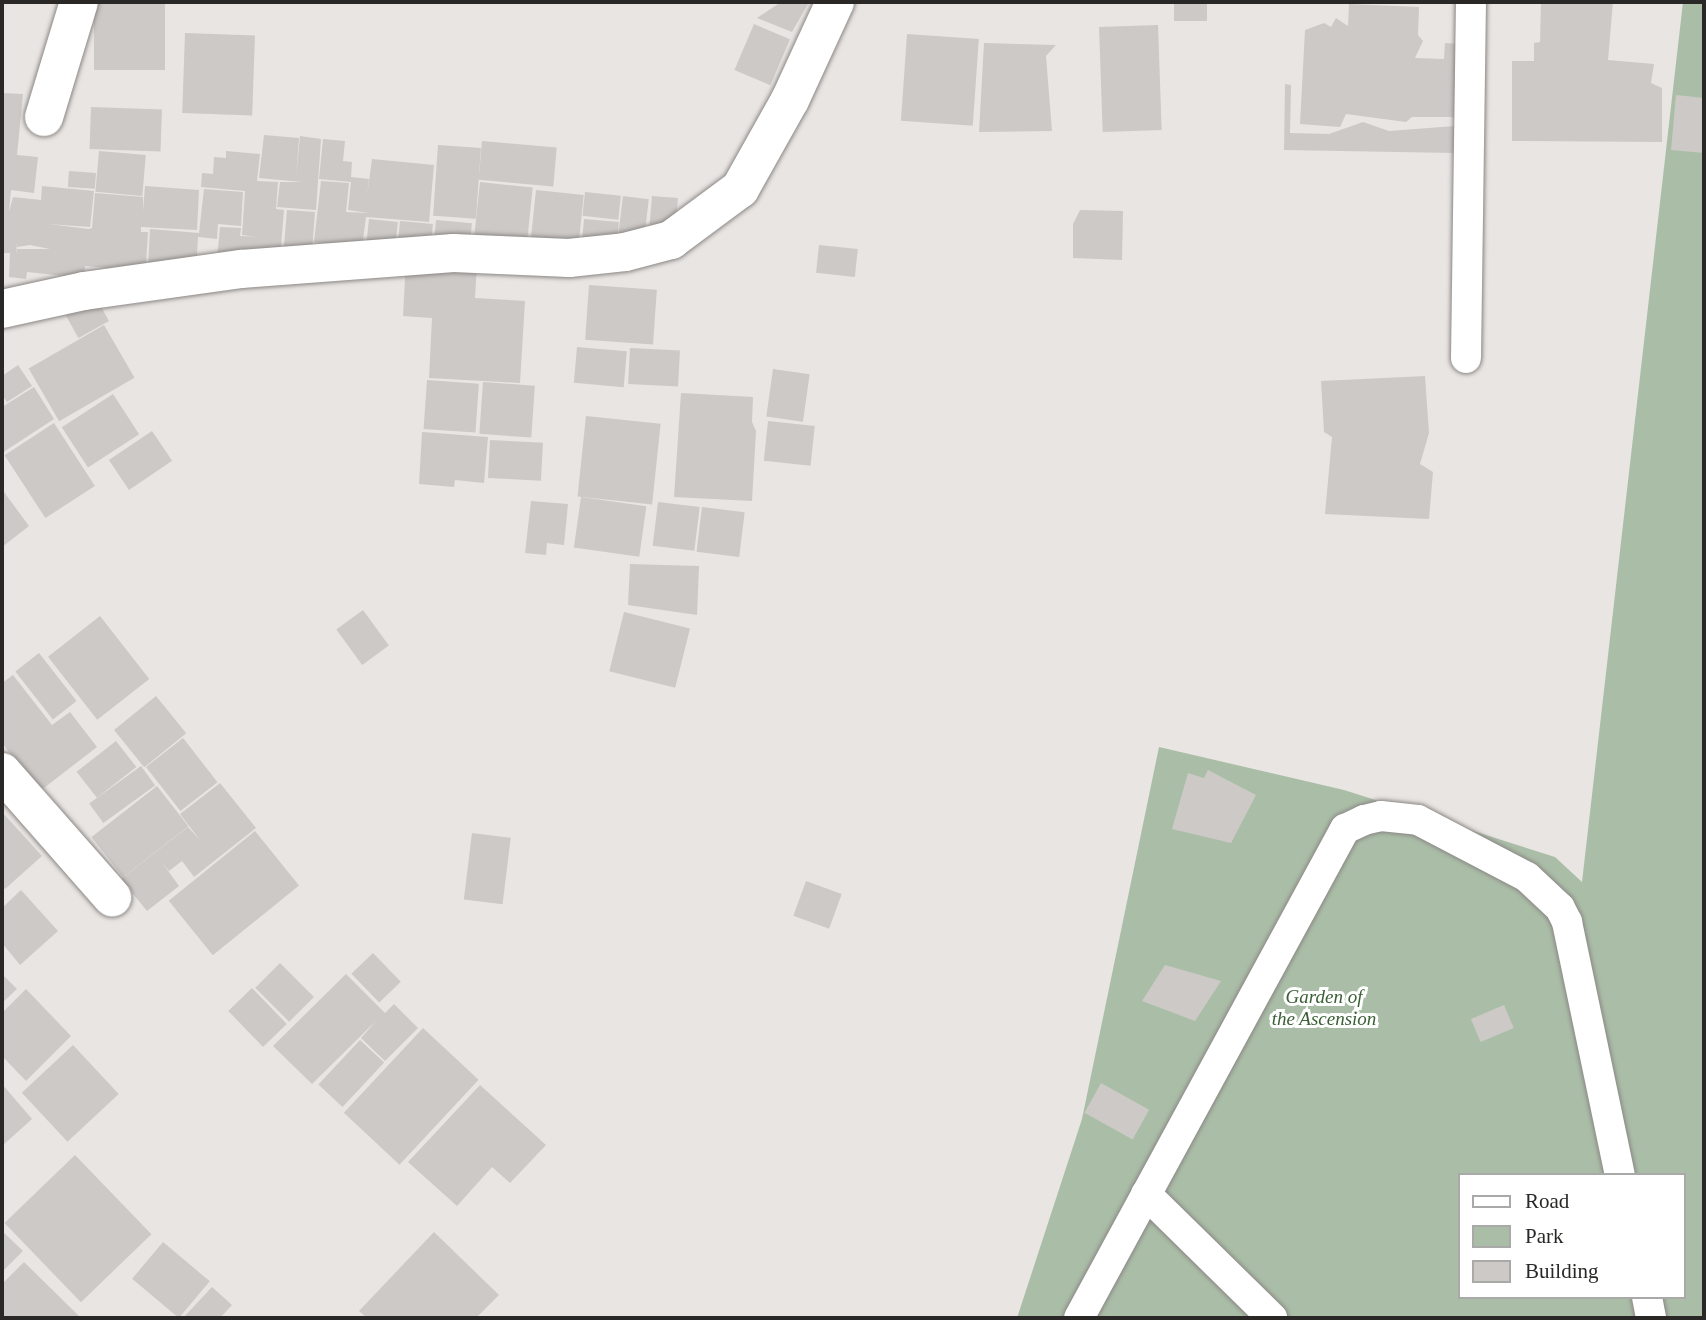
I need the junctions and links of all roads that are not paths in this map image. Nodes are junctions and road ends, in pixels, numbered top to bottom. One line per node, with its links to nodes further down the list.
1 (79, 2): 4 (street)
2 (835, 2): 5 (street)
3 (1471, 2): 6 (lane)
4 (44, 117)
5 (2, 309)
6 (1466, 358)
7 (2, 772): 8 (street)
8 (112, 897)
9 (1620, 1173): 10 (lane)
10 (1146, 1194): 12 (lane); 13 (lane)
11 (1647, 1299): 14 (lane)
12 (1079, 1318)
13 (1272, 1318)
14 (1651, 1318)

